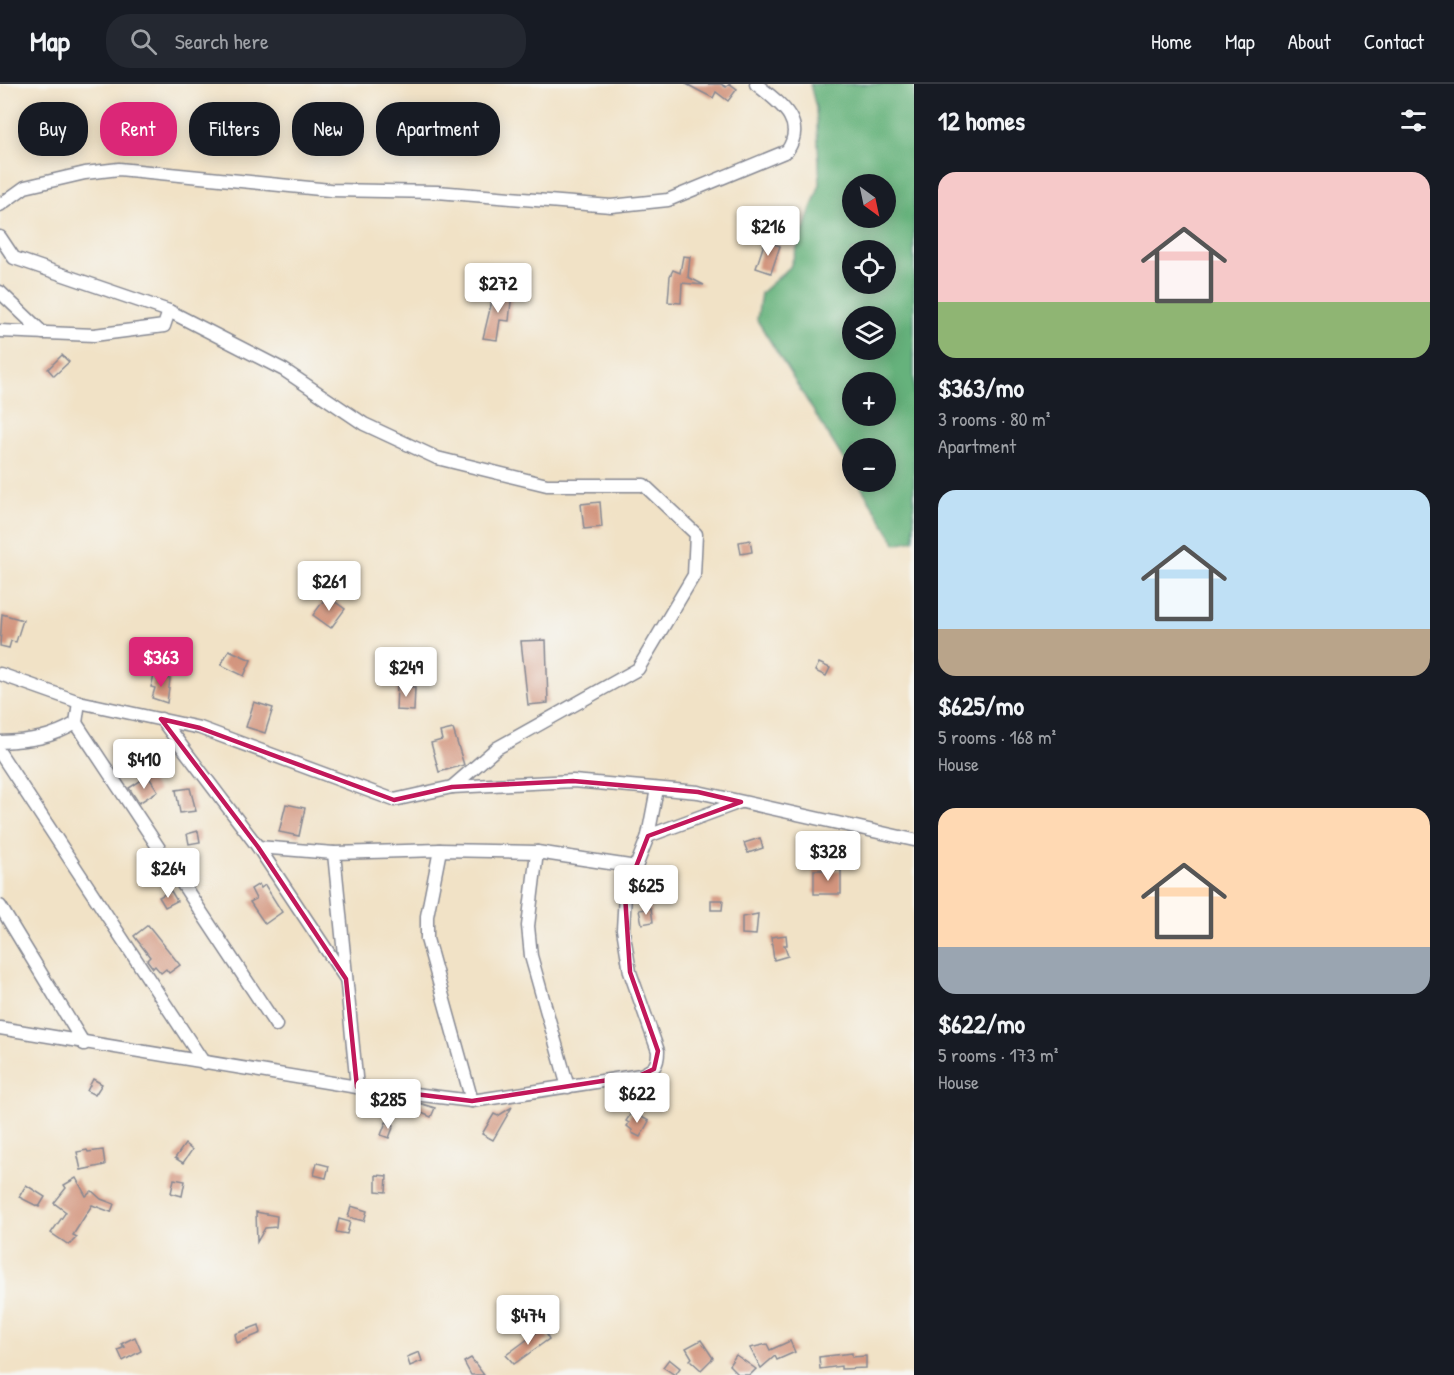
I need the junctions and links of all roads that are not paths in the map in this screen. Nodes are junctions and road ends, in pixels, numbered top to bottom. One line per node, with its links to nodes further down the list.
1 (756, 84): 2 (street)
2 (0, 205)
3 (1, 239): 5 (street)
4 (0, 292): 7 (street)
5 (169, 311): 7 (street); 14 (street)
6 (0, 331): 7 (street)
7 (43, 333)
8 (0, 674): 9 (street)
9 (79, 702): 10 (street); 11 (street)
10 (161, 719): 14 (street); 19 (street)
11 (76, 723): 12 (street); 26 (street)
12 (0, 742)
13 (0, 753): 29 (street)
14 (452, 787): 15 (street)
15 (657, 789): 16 (street); 17 (street)
16 (741, 802): 17 (street); 18 (street)
17 (648, 836): 23 (street)
18 (914, 840)
19 (258, 847): 22 (street); 25 (street)
20 (441, 850): 21 (street); 22 (street); 32 (street)
21 (537, 852): 23 (street); 30 (street)
22 (334, 853): 25 (street)
23 (636, 867): 30 (street)
24 (0, 906): 28 (street)
25 (346, 979): 31 (street)
26 (276, 1025)
27 (0, 1028): 28 (street)
28 (84, 1044): 29 (street)
29 (204, 1063): 31 (street)
30 (568, 1087): 32 (street)
31 (357, 1088): 32 (street)
32 (472, 1101)

